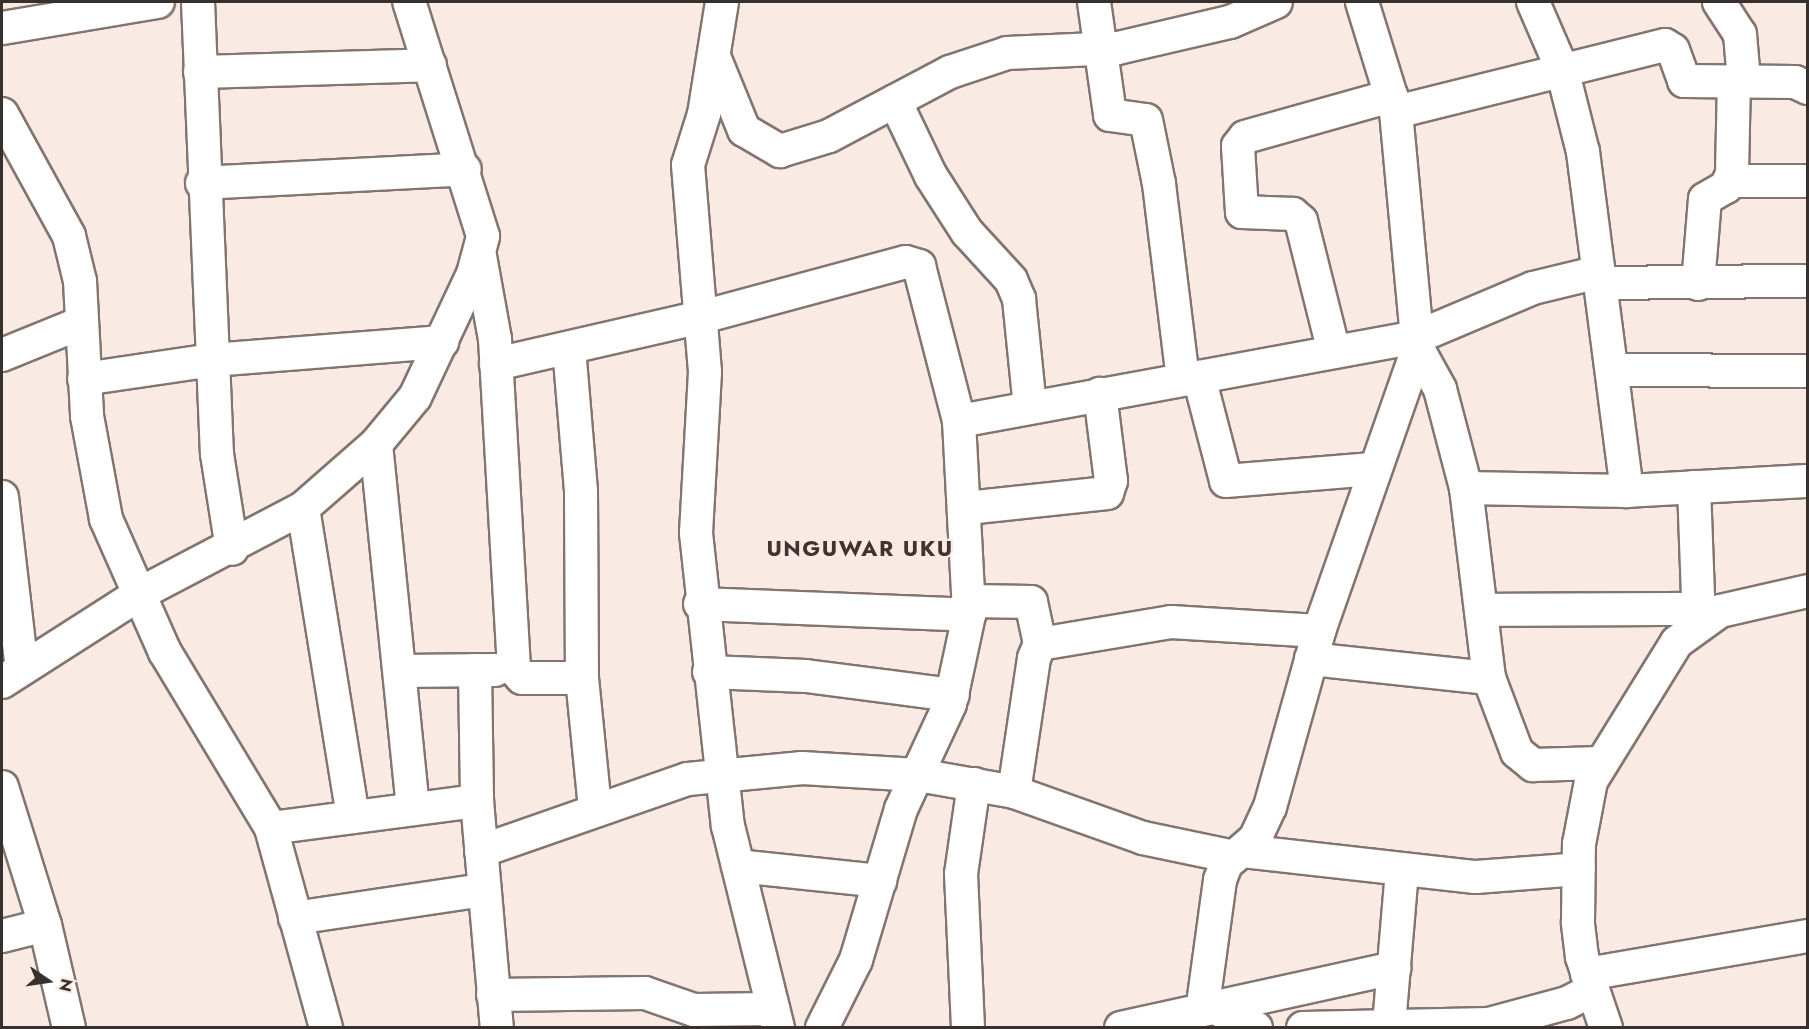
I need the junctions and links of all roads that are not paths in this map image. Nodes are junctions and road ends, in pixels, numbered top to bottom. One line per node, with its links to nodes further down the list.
1 (158, 2): 10 (street)
2 (198, 2): 15 (street)
3 (409, 2): 13 (street)
4 (722, 2): 12 (street)
5 (1094, 2): 11 (street)
6 (1276, 2): 11 (street)
7 (1362, 2): 19 (street)
8 (1533, 2): 14 (street)
9 (1719, 2): 16 (street)
10 (2, 28)
11 (1099, 49): 18 (street); 40 (street)
12 (714, 56): 18 (street); 29 (street)
13 (430, 65): 15 (street); 21 (street)
14 (1562, 69): 16 (street); 19 (street); 26 (street)
15 (200, 72): 24 (street)
16 (1739, 81): 17 (street); 22 (street)
17 (1808, 88)
18 (895, 101): 43 (street)
19 (1393, 104): 32 (street); 34 (street)
20 (2, 114): 30 (street)
21 (465, 169): 24 (street); 25 (street)
22 (1731, 181): 23 (street); 28 (street)
23 (1808, 181)
24 (202, 183): 36 (street)
25 (480, 256): 31 (street); 37 (street)
26 (1600, 277): 28 (street); 32 (street); 38 (street)
27 (1808, 281): 28 (street)
28 (1698, 284)
29 (702, 317): 33 (street); 44 (street); 57 (street)
30 (81, 323): 35 (street); 41 (street)
31 (442, 342): 36 (street); 45 (street)
32 (1417, 343): 34 (street); 46 (street); 49 (street)
33 (569, 348): 37 (street); 68 (street)
34 (1334, 352): 40 (street)
35 (2, 355)
36 (212, 360): 41 (street); 54 (street)
37 (496, 364): 63 (street)
38 (1613, 370): 39 (street); 50 (street)
39 (1808, 371)
40 (1191, 378): 42 (street); 46 (street)
41 (84, 379): 56 (street)
42 (1100, 394): 43 (street); 53 (street)
43 (1030, 408): 44 (street)
44 (959, 421): 53 (street)
45 (376, 444): 52 (street); 65 (street)
46 (1373, 469): 62 (street)
47 (1808, 481): 48 (street)
48 (1694, 487): 50 (street); 60 (street)
49 (1466, 488): 50 (street); 59 (street)
50 (1627, 491)
51 (2, 497): 67 (street)
52 (303, 508): 54 (street); 80 (street)
53 (967, 508): 58 (street)
54 (232, 549): 56 (street)
55 (1808, 591): 60 (street)
56 (143, 592): 67 (street); 81 (street)
57 (700, 604): 58 (street); 66 (street)
58 (969, 608): 61 (street); 70 (street)
59 (1481, 610): 60 (street); 69 (street)
60 (1699, 616): 71 (street)
61 (1040, 644): 62 (street); 76 (street)
62 (1315, 645): 69 (street); 83 (street)
63 (513, 669): 64 (street); 68 (street)
64 (475, 670): 65 (street); 77 (street)
65 (401, 671): 78 (street)
66 (709, 672): 70 (street); 72 (street)
67 (12, 676)
68 (582, 678): 79 (street)
69 (1489, 678): 71 (street)
70 (953, 694): 73 (street)
71 (1600, 763): 85 (street)
72 (723, 771): 73 (street); 79 (street); 84 (street)
73 (918, 775): 74 (street); 87 (street)
74 (974, 784): 76 (street); 103 (street)
75 (2, 787): 90 (street)
76 (1014, 792): 83 (street)
77 (477, 801): 78 (street); 82 (street)
78 (413, 806): 80 (street)
79 (595, 809): 82 (street)
80 (353, 817): 81 (street)
81 (271, 828): 89 (street)
82 (481, 851): 88 (street)
83 (1239, 854): 86 (street); 96 (street)
84 (738, 866): 87 (street); 97 (street)
85 (1578, 869): 86 (street); 94 (street)
86 (1402, 870): 93 (street)
87 (880, 881): 102 (street)
88 (483, 890): 89 (street); 95 (street)
89 (295, 918): 100 (street)
90 (45, 925): 91 (street); 99 (street)
91 (2, 936)
92 (1808, 936): 94 (street)
93 (1394, 968): 96 (street); 98 (street)
94 (1589, 982): 98 (street); 107 (street)
95 (493, 995): 97 (street); 101 (street)
96 (1213, 1007): 104 (street); 105 (street)
97 (775, 1018)
98 (1398, 1026): 106 (street)
99 (69, 1028)
100 (326, 1028)
101 (497, 1028)
102 (822, 1028)
103 (968, 1028)
104 (1121, 1028)
105 (1256, 1028)
106 (1303, 1028)
107 (1606, 1028)

